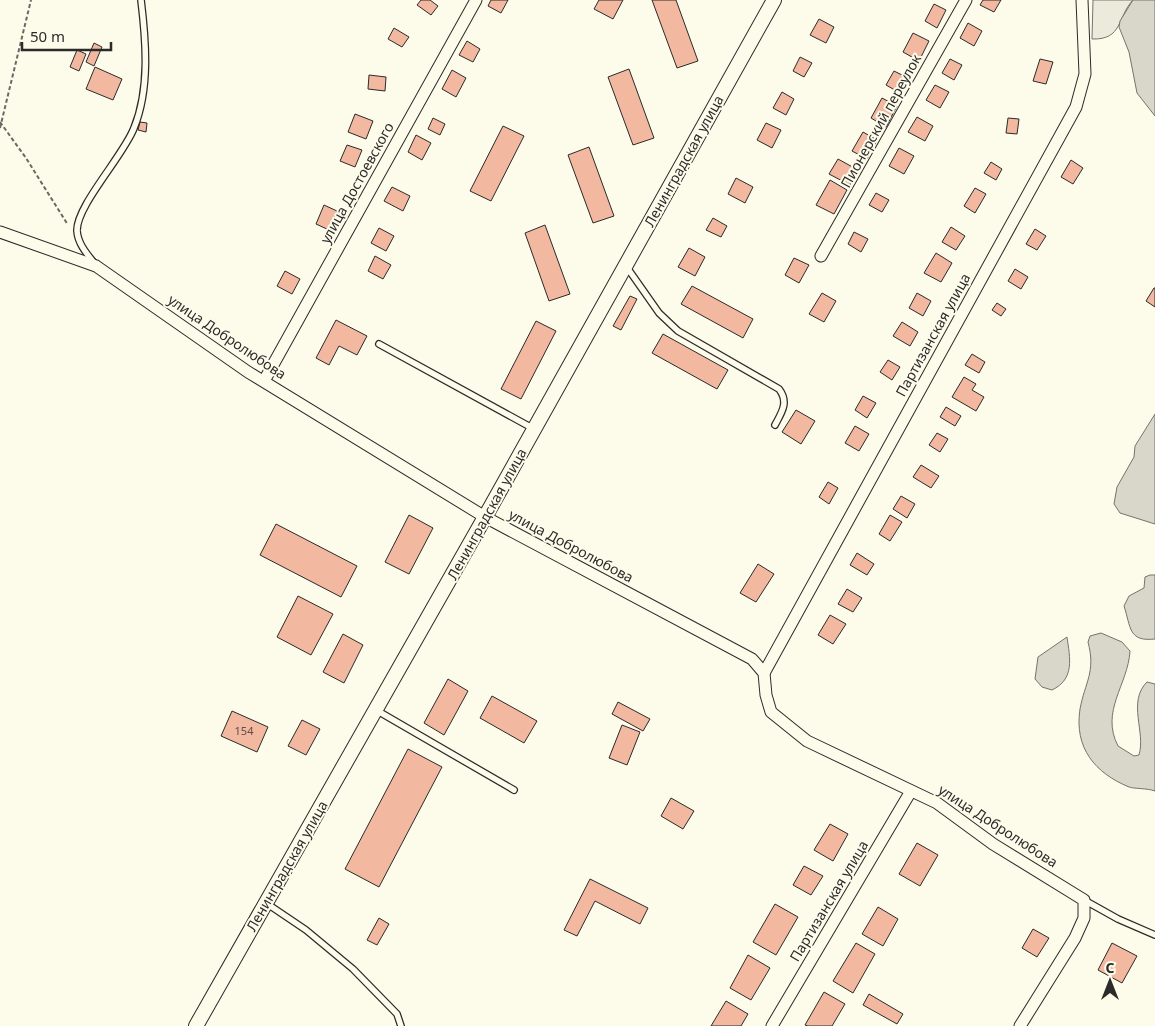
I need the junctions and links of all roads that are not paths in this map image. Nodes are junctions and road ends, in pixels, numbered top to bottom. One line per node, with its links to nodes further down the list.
1 (141, 0): 8 (lane)
2 (476, 0): 11 (street, улица Достоевского)
3 (774, 0): 9 (street, Ленинградская улица)
4 (966, 0): 7 (street, Пионерский переулок)
5 (1082, 0): 15 (street, Партизанская улица)
6 (0, 232): 8 (street, улица Добролюбова)
7 (822, 256)
8 (96, 266): 11 (street, улица Добролюбова)
9 (626, 266): 12 (lane); 13 (street, Ленинградская улица)
10 (379, 344): 13 (lane)
11 (264, 382): 14 (street, улица Добролюбова)
12 (775, 425)
13 (534, 429): 14 (street, Ленинградская улица)
14 (485, 517): 15 (street, улица Добролюбова); 16 (street, Ленинградская улица)
15 (764, 673): 18 (street, улица Добролюбова)
16 (376, 710): 17 (lane); 20 (street, Ленинградская улица)
17 (514, 790)
18 (911, 791): 19 (street, улица Добролюбова); 24 (street, Партизанская улица)
19 (1084, 900): 21 (lane); 25 (street)
20 (266, 903): 22 (street, Ленинградская улица); 23 (lane)
21 (1155, 935)
22 (196, 1026)
23 (401, 1026)
24 (772, 1026)
25 (1020, 1026)

